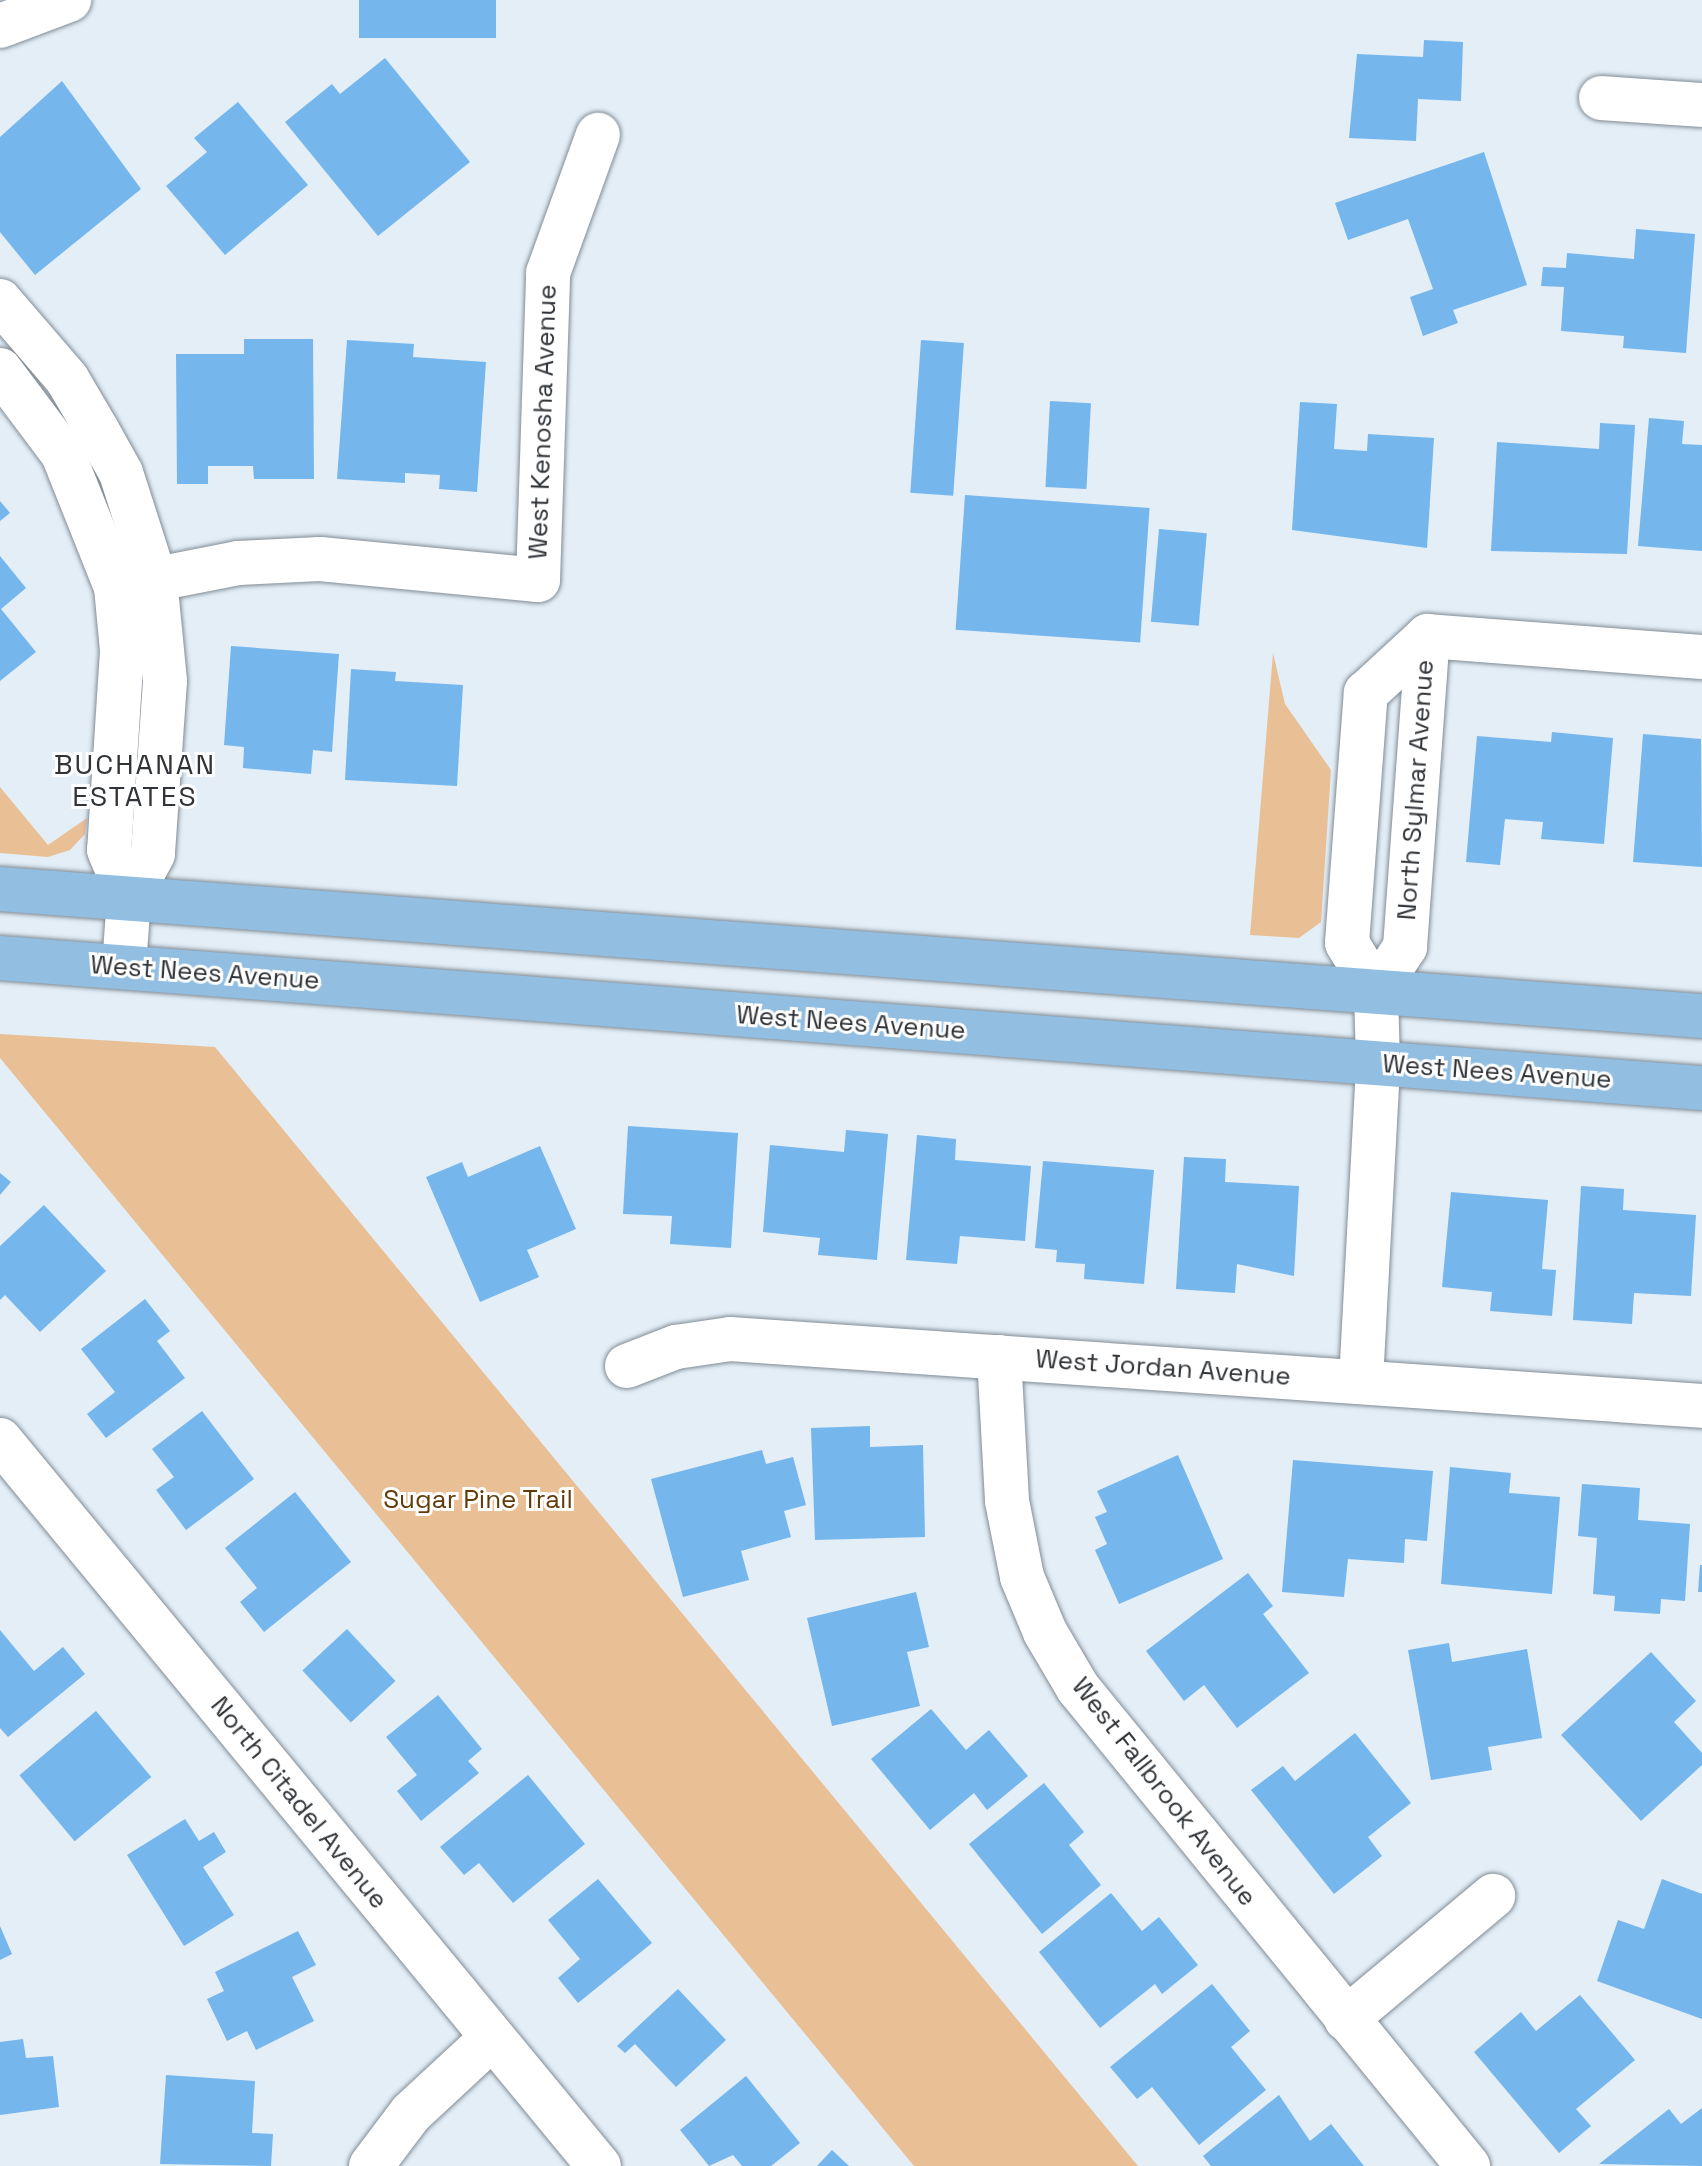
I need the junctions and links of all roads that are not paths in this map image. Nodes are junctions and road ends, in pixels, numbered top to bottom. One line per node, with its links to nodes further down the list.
1 (69, 0): 2 (street)
2 (0, 26)
3 (1601, 98): 4 (street)
4 (1702, 105)
5 (598, 135): 8 (street, West Kenosha Avenue)
6 (0, 301): 8 (street)
7 (0, 370): 8 (street)
8 (136, 583): 12 (street)
9 (1428, 636): 10 (street); 15 (street, North Sylmar Avenue); 15 (street, North Sylmar Avenue)
10 (1702, 657)
11 (0, 889): 12 (main road)
12 (129, 898): 14 (street); 15 (main road)
13 (0, 958): 14 (main road, West Nees Avenue)
14 (124, 966): 17 (main road, West Nees Avenue)
15 (1376, 991): 16 (main road); 17 (street, North Sylmar Avenue)
16 (1702, 1016)
17 (1378, 1063): 18 (main road, West Nees Avenue); 21 (street, North Sylmar Avenue)
18 (1702, 1088)
19 (999, 1357): 20 (street, West Jordan Avenue); 21 (street, West Jordan Avenue); 25 (street, West Fallbrook Avenue)
20 (627, 1366)
21 (1361, 1381): 22 (street, West Jordan Avenue)
22 (1702, 1406)
23 (0, 1440): 26 (street, North Citadel Avenue)
24 (1493, 1896): 25 (street)
25 (1346, 2019): 29 (street, West Fallbrook Avenue)
26 (492, 2038): 27 (street); 28 (street, North Citadel Avenue)
27 (371, 2166)
28 (599, 2166)
29 (1468, 2166)

